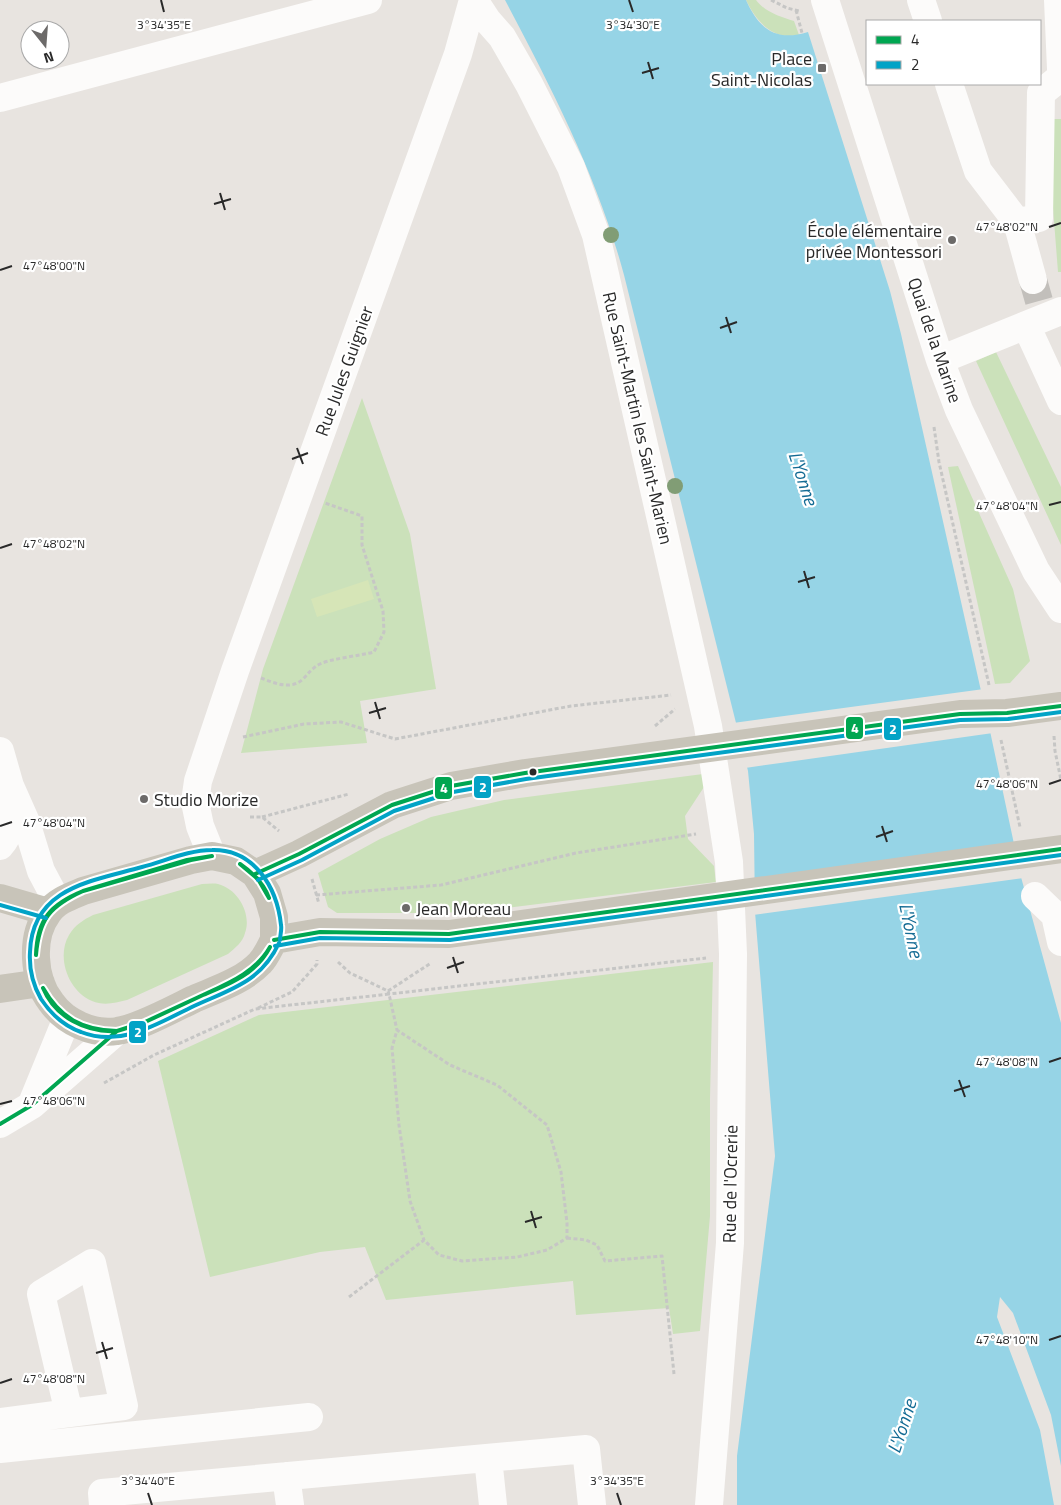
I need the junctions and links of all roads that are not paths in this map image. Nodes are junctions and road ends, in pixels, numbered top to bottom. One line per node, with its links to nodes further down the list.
1 (368, 0): 12 (street)
2 (473, 0): 23 (street, Rue Jules Guignier); 24 (street, Rue Saint-Martin les Saint-Marien)
3 (921, 0): 6 (street)
4 (1058, 0): 7 (street)
5 (814, 6): 8 (street, Quai de la Marine)
6 (928, 20)
7 (1050, 40): 9 (street)
8 (857, 65): 15 (street, Quai de la Marine)
9 (1061, 70)
10 (1061, 77): 13 (street)
11 (949, 85): 13 (street)
12 (0, 98)
13 (1017, 222): 14 (street)
14 (1041, 307): 15 (street); 16 (street)
15 (940, 360): 17 (street, Quai de la Marine)
16 (1061, 401)
17 (1061, 609)
18 (1061, 706): 25 (main road)
19 (0, 751): 20 (street)
20 (10, 786): 21 (street); 28 (street)
21 (0, 846)
22 (1058, 850): 29 (main road)
23 (212, 856): 25 (main road); 28 (main road)
24 (729, 862): 47 (street, Rue de l'Ocrerie)
25 (255, 874): 29 (main road)
26 (1035, 896): 30 (street)
27 (0, 898): 28 (main road)
28 (53, 908): 31 (main road)
29 (274, 940): 34 (main road)
30 (1061, 942)
31 (41, 983): 32 (main road); 33 (main road)
32 (0, 989)
33 (67, 1018): 34 (main road); 35 (street)
34 (118, 1032): 35 (street)
35 (32, 1105): 36 (street)
36 (0, 1124)
37 (69, 1413): 37 (street); 39 (street)
38 (309, 1417): 40 (street)
39 (0, 1422)
40 (0, 1449)
41 (488, 1458): 42 (street); 45 (street); 46 (street)
42 (286, 1476): 43 (street); 44 (street)
43 (103, 1505)
44 (290, 1505)
45 (493, 1505)
46 (592, 1505)
47 (709, 1505)

